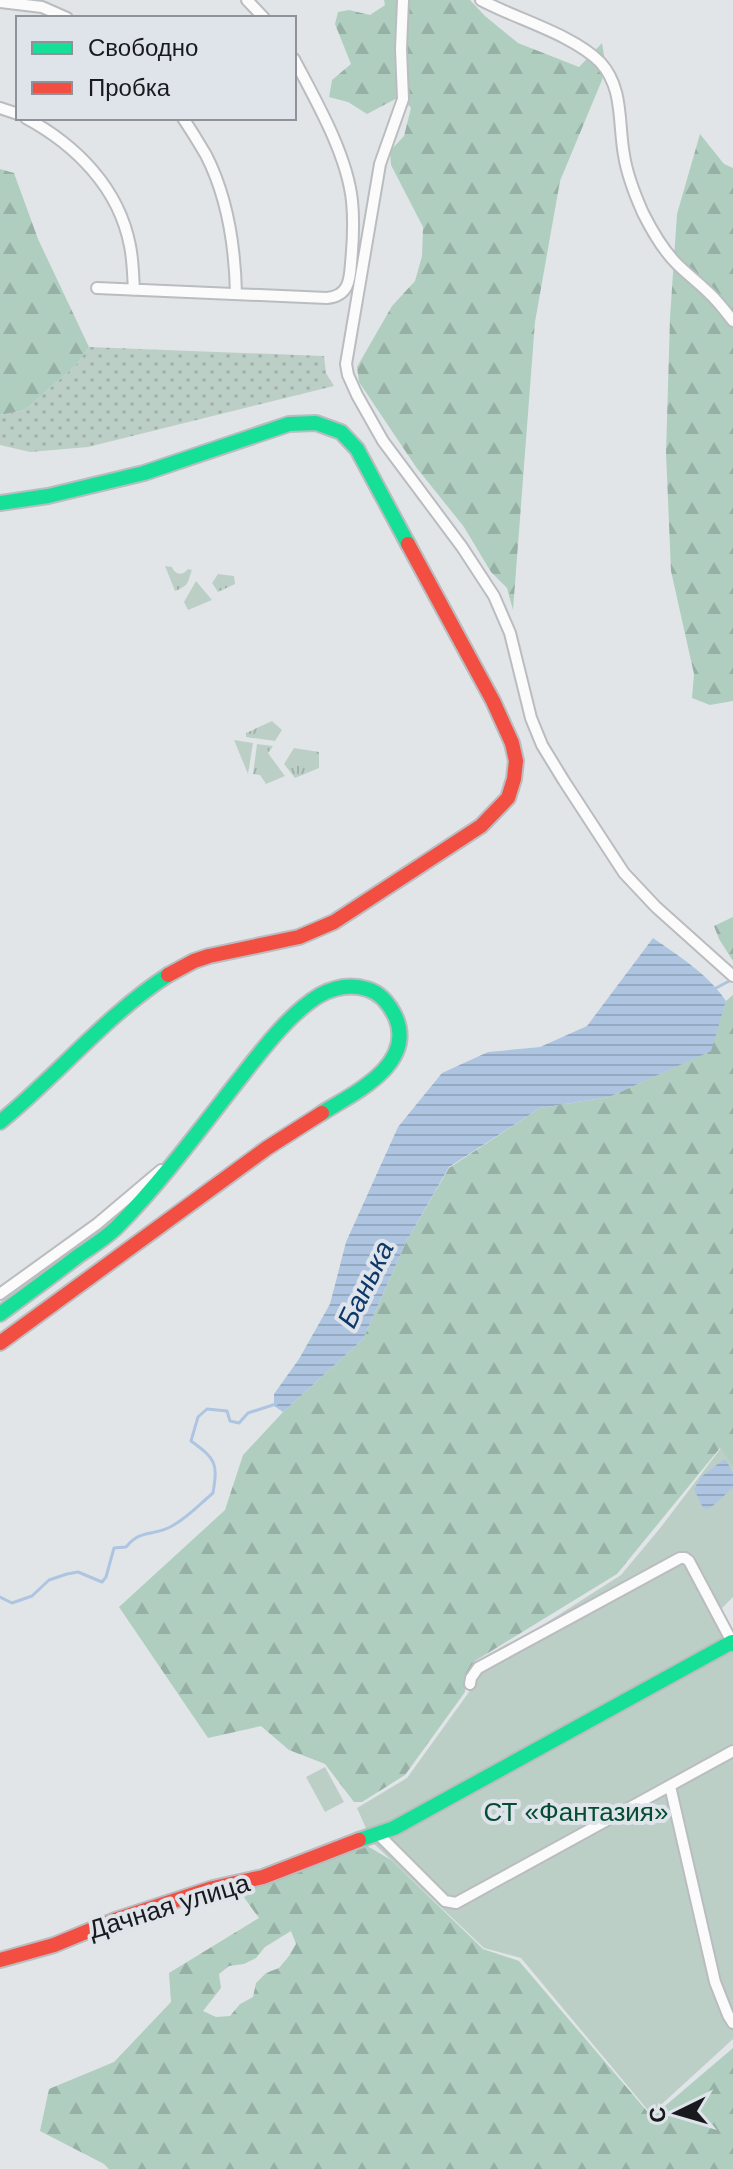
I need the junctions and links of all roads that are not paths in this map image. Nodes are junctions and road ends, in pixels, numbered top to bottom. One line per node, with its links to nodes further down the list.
1 (247, 0): 6 (street)
2 (403, 0): 15 (street)
3 (481, 0): 13 (street)
4 (0, 2): 5 (street)
5 (62, 16)
6 (262, 16)
7 (296, 63): 12 (street)
8 (30, 120): 11 (street)
9 (184, 120): 12 (street)
10 (97, 288): 11 (street)
11 (134, 290): 12 (street)
12 (236, 294)
13 (733, 321)
14 (0, 503): 16 (street)
15 (733, 976)
16 (0, 1122)
17 (183, 1150): 18 (street); 19 (street); 20 (street)
18 (0, 1294)
19 (0, 1314)
20 (0, 1343)
21 (732, 1643): 22 (street); 25 (street, Дачная улица)
22 (470, 1684)
23 (733, 1751): 24 (street)
24 (670, 1786): 25 (street); 27 (street)
25 (377, 1833): 26 (street, Дачная улица)
26 (0, 1960)
27 (733, 2023)

